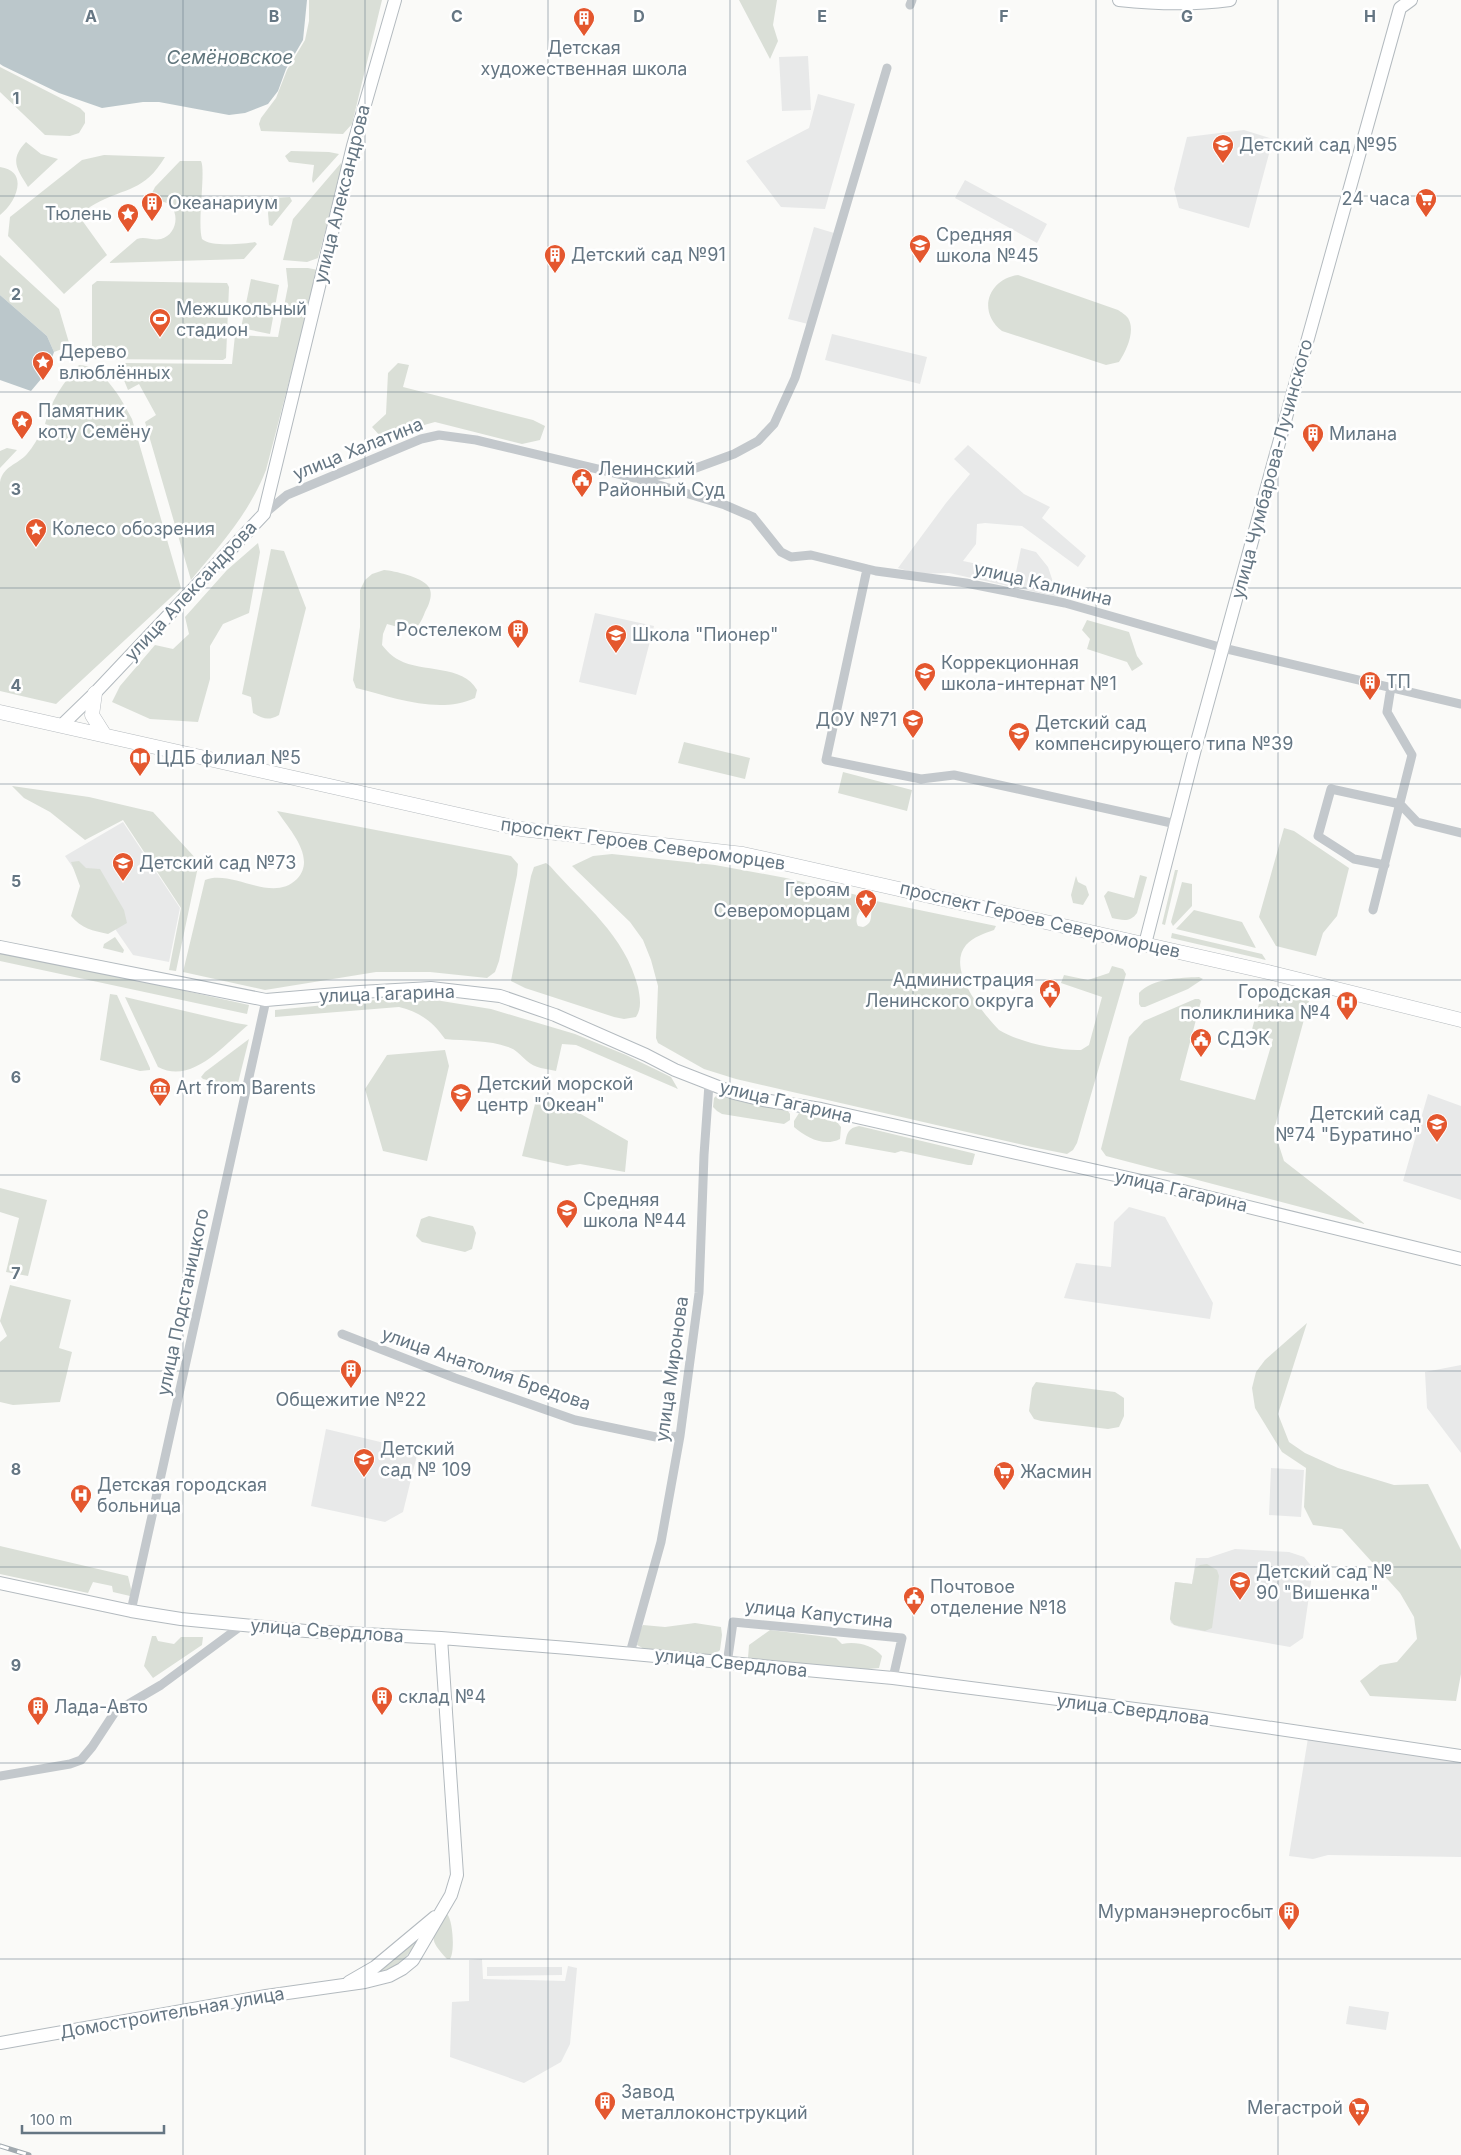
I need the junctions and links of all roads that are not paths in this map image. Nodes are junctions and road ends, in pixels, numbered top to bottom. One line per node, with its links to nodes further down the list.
1 (395, 0): 7 (street, улица Александрова)
2 (1119, 0): 3 (street)
3 (1230, 0)
4 (1402, 3): 9 (street, улица Чумбарова-Лучинского)
5 (887, 68): 6 (street, улица Халатина)
6 (636, 478): 7 (street, улица Халатина); 8 (street, улица Калинина)
7 (264, 514): 11 (street, улица Александрова)
8 (867, 569): 9 (street, улица Калинина); 17 (street)
9 (1223, 648): 10 (street, улица Калинина); 17 (street, улица Чумбарова-Лучинского)
10 (1391, 687): 12 (street, улица Калинина); 16 (street)
11 (95, 693): 14 (street, улица Александрова); 15 (main road)
12 (1461, 704)
13 (0, 712): 14 (main road, проспект Героев Североморцев)
14 (62, 725): 15 (main road, проспект Героев Североморцев)
15 (104, 734): 21 (main road, проспект Героев Североморцев)
16 (1400, 804): 18 (street); 19 (street); 19 (street)
17 (1176, 824): 21 (street, улица Чумбарова-Лучинского)
18 (1461, 833)
19 (1385, 865): 20 (street)
20 (1373, 910)
21 (1145, 944): 24 (main road, проспект Героев Североморцев)
22 (0, 947): 23 (street, улица Гагарина)
23 (266, 1000): 25 (street, улица Гагарина); 30 (street, улица Подстаницкого)
24 (1461, 1020)
25 (709, 1084): 26 (street, улица Гагарина); 28 (street, улица Миронова)
26 (1461, 1259)
27 (342, 1334): 28 (street, улица Анатолия Бредова)
28 (680, 1436): 33 (street, улица Миронова)
29 (0, 1583): 30 (street, улица Свердлова)
30 (131, 1611): 31 (street, улица Свердлова)
31 (241, 1626): 32 (street, улица Свердлова); 39 (street)
32 (442, 1638): 33 (street, улица Свердлова); 40 (street, Домостроительная улица)
33 (630, 1653): 34 (street, улица Свердлова)
34 (727, 1664): 35 (street, улица Свердлова); 35 (street, улица Капустина)
35 (893, 1678): 37 (street, улица Свердлова)
36 (1461, 1746): 37 (street)
37 (1439, 1752): 38 (street, улица Свердлова)
38 (1461, 1756)
39 (0, 1776)
40 (441, 1912): 41 (street, Домостроительная улица); 41 (street, Домостроительная улица)
41 (345, 1984): 42 (street, Домостроительная улица)
42 (0, 2043)

